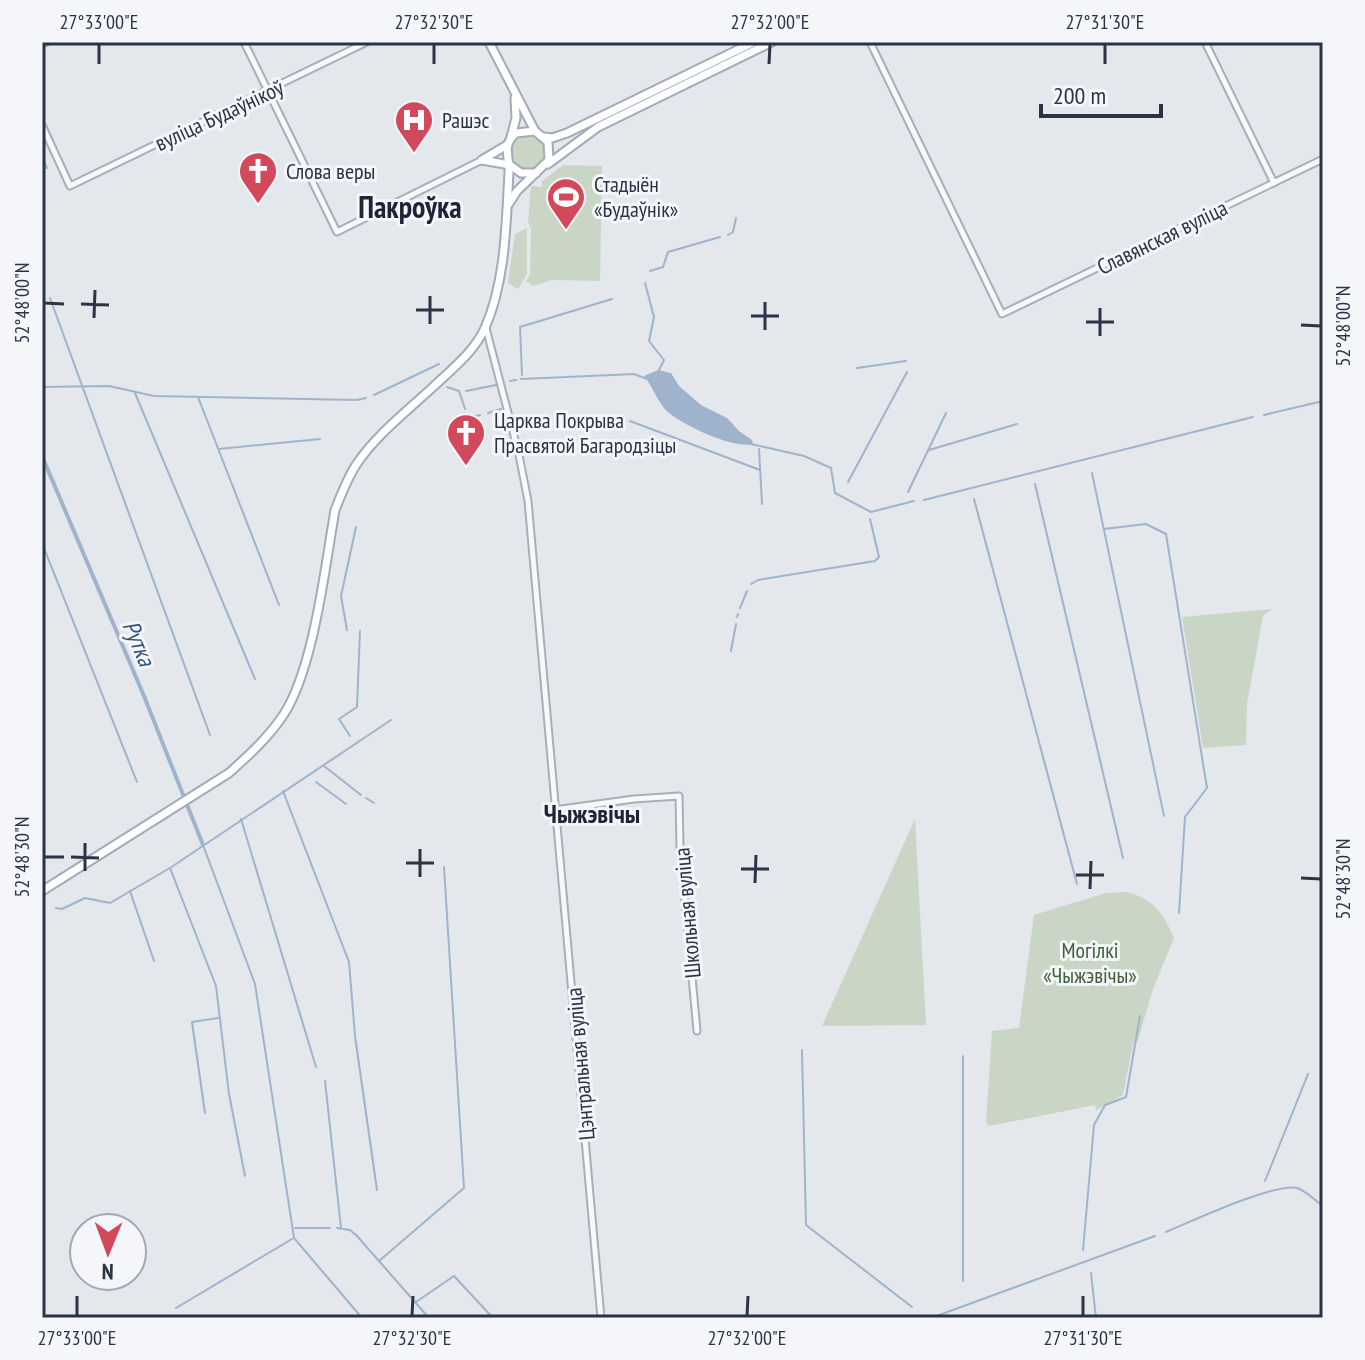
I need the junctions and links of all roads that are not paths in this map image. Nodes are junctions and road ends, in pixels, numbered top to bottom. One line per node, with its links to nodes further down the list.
1 (244, 42): 8 (street)
2 (367, 42): 8 (street, вуліца Будаўнікоў)
3 (489, 42): 9 (main road)
4 (754, 42): 12 (main road)
5 (772, 42): 18 (main road)
6 (870, 42): 20 (street, Славянская вуліца)
7 (1205, 42): 20 (street)
8 (268, 92): 10 (street, вуліца Будаўнікоў); 15 (street)
9 (514, 92): 11 (main road); 13 (main road)
10 (42, 125)
11 (535, 131): 12 (main road); 13 (main road)
12 (544, 137): 18 (main road)
13 (509, 141): 15 (main road); 17 (main road)
14 (1323, 159): 20 (street, Славянская вуліца)
15 (482, 160): 16 (main road)
16 (495, 163): 17 (main road); 19 (main road)
17 (510, 165): 18 (main road); 19 (main road)
18 (544, 168): 21 (main road)
19 (508, 183): 21 (main road)
20 (1274, 183)
21 (508, 205): 22 (main road)
22 (485, 327): 23 (street, Цэнтральная вуліца); 24 (main road)
23 (554, 810): 25 (street, Школьная вуліца); 26 (street, Цэнтральная вуліца)
24 (42, 891)
25 (697, 1031)
26 (601, 1318)

